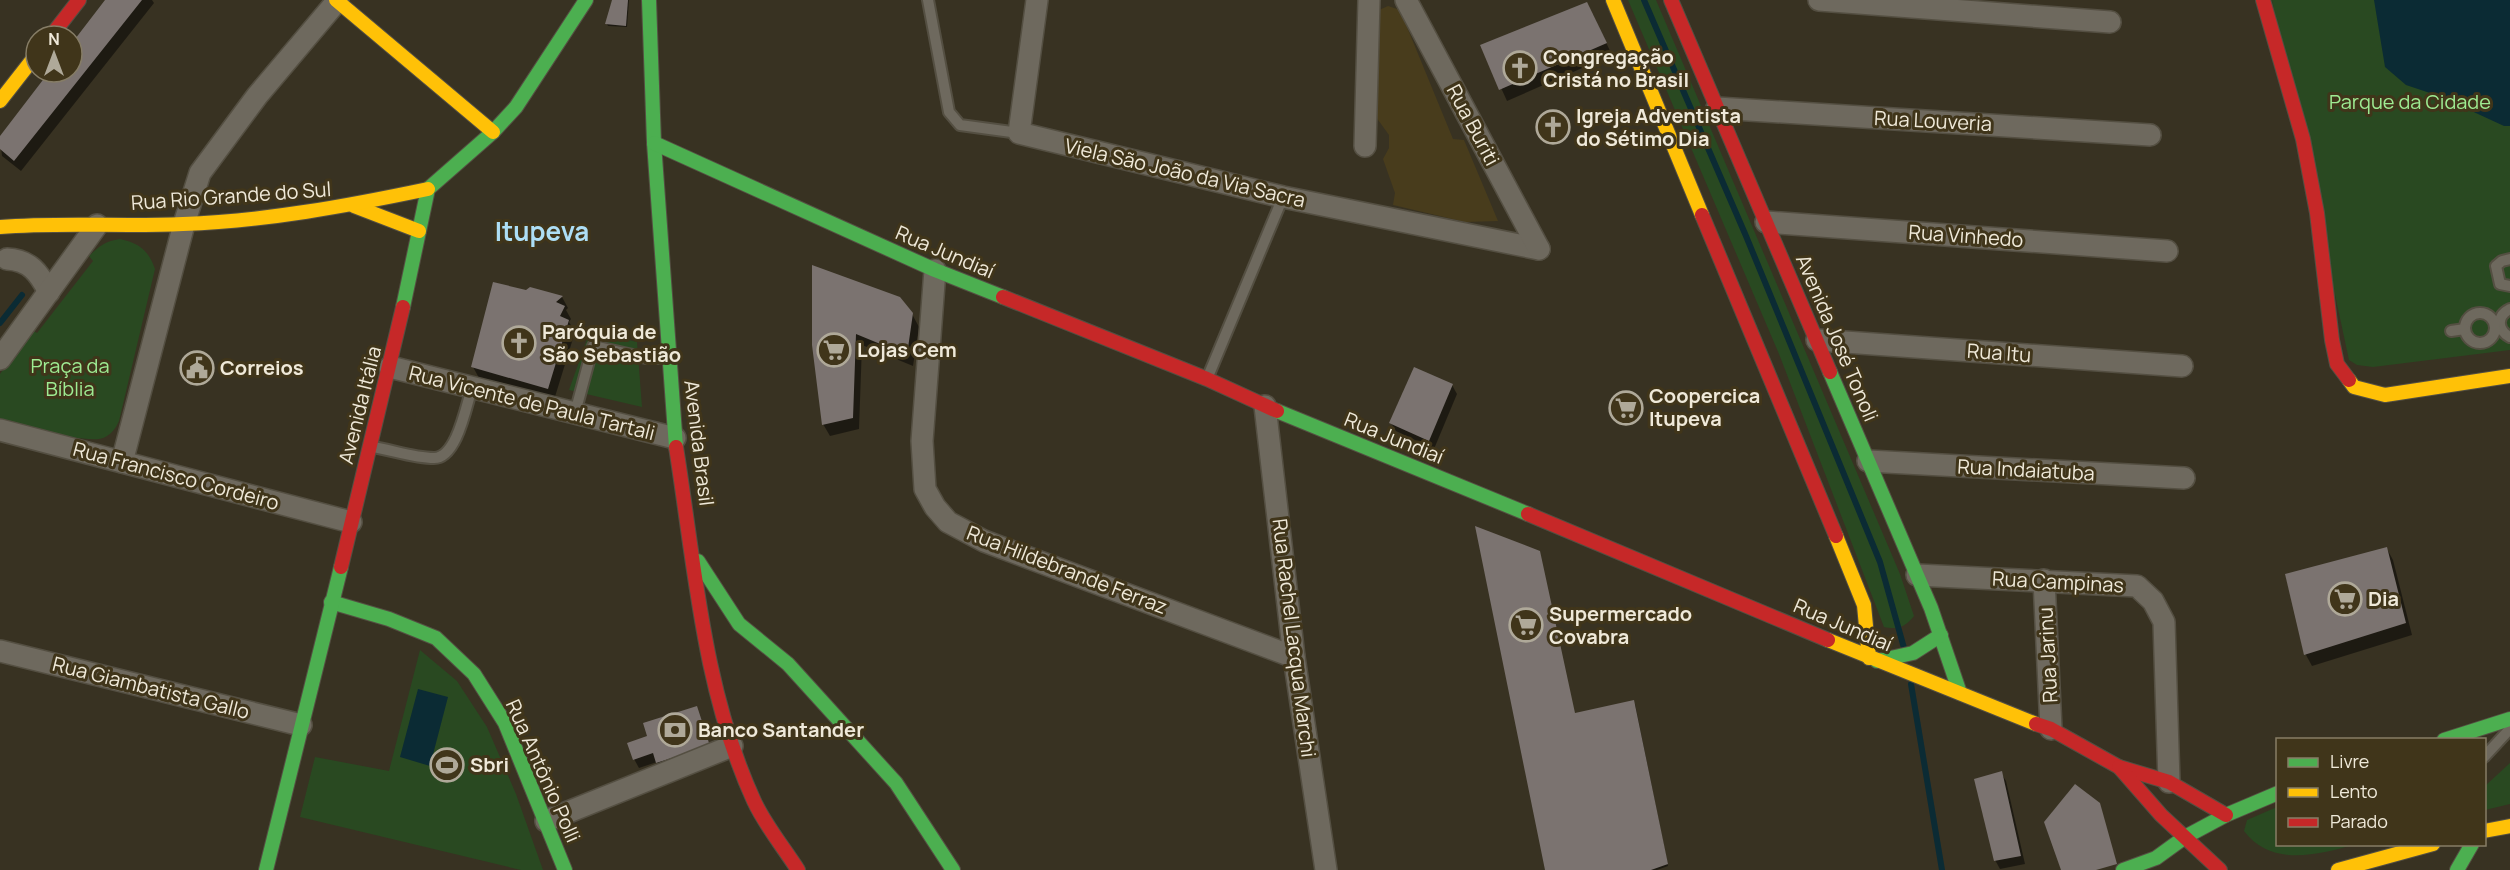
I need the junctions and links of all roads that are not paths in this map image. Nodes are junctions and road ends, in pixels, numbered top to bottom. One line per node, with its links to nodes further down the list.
1 (79, 0): 14 (main road)
2 (337, 0): 18 (main road); 28 (street)
3 (586, 0): 18 (main road)
4 (650, 0): 21 (main road, Avenida Brasil)
5 (928, 0): 19 (lane, Viela São João da Via Sacra)
6 (1037, 0): 19 (street)
7 (1369, 0): 22 (street)
8 (1406, 0): 32 (street, Rua Buriti)
9 (1612, 0): 69 (main road)
10 (1671, 0): 17 (main road, Avenida José Tonoli)
11 (1819, 0): 13 (street)
12 (2263, 0): 49 (main road)
13 (2110, 22)
14 (60, 24)
15 (24, 70): 16 (main road)
16 (0, 101)
17 (1717, 108): 20 (street, Rua Louveria); 26 (main road, Avenida José Tonoli)
18 (493, 132): 23 (main road)
19 (1019, 133): 24 (street, Viela São João da Via Sacra)
20 (2150, 135)
21 (654, 143): 36 (main road, Rua Jundiaí); 45 (main road, Avenida Brasil)
22 (1365, 146)
23 (428, 189): 25 (main road, Rua Rio Grande do Sul); 31 (main road, Avenida Itália)
24 (1283, 197): 32 (street, Viela São João da Via Sacra); 50 (lane)
25 (354, 206): 28 (main road, Rua Rio Grande do Sul); 31 (main road)
26 (1766, 222): 33 (street, Rua Vinhedo); 44 (main road, Avenida José Tonoli)
27 (33, 224): 29 (main road, Rua Rio Grande do Sul); 30 (main road, Rua Rio Grande do Sul); 35 (street)
28 (184, 224): 29 (main road, Rua Rio Grande do Sul); 58 (street)
29 (98, 225): 38 (street)
30 (0, 227)
31 (419, 231): 48 (main road, Avenida Itália)
32 (1539, 249)
33 (2167, 251)
34 (2510, 259): 37 (lane)
35 (3, 263): 38 (street)
36 (935, 270): 50 (main road, Rua Jundiaí); 68 (street, Rua Hildebrande Ferraz)
37 (2510, 286)
38 (49, 292): 46 (street)
39 (2510, 309): 40 (lane)
40 (2497, 325): 41 (lane); 41 (lane); 43 (lane)
41 (2465, 329): 42 (lane)
42 (2451, 331)
43 (2510, 337)
44 (1817, 340): 47 (street, Rua Itu); 57 (main road, Avenida José Tonoli)
45 (669, 358): 53 (lane); 55 (main road, Avenida Brasil)
46 (0, 360)
47 (2181, 366)
48 (390, 368): 51 (street, Rua Vicente de Paula Tartali); 56 (main road, Avenida Itália)
49 (2510, 376)
50 (1207, 379): 52 (main road, Rua Jundiaí)
51 (472, 388): 53 (street, Rua Vicente de Paula Tartali); 56 (lane)
52 (1265, 406): 68 (street, Rua Rachel Lacqua Marchi); 69 (main road, Rua Jundiaí)
53 (575, 413): 55 (street, Rua Vicente de Paula Tartali)
54 (0, 430): 58 (street, Rua Francisco Cordeiro)
55 (675, 438): 61 (main road, Avenida Brasil)
56 (370, 446): 60 (main road, Avenida Itália)
57 (1869, 461): 59 (street, Rua Indaiatuba); 62 (main road, Avenida José Tonoli)
58 (122, 462): 60 (street, Rua Francisco Cordeiro)
59 (2184, 478)
60 (351, 522): 64 (main road, Avenida Itália)
61 (693, 551): 65 (main road); 71 (main road, Avenida Brasil)
62 (1917, 574): 63 (street, Rua Campinas); 66 (main road, Avenida José Tonoli)
63 (2044, 580): 75 (street, Rua Jarinu); 81 (street, Rua Campinas)
64 (332, 602): 74 (main road, Avenida Itália); 84 (main road, Rua Antônio Polli)
65 (728, 629): 71 (main road); 95 (main road)
66 (1941, 635): 70 (main road); 72 (main road, Avenida José Tonoli)
67 (0, 651): 74 (street, Rua Giambatista Gallo)
68 (1294, 657): 96 (street, Rua Rachel Lacqua Marchi)
69 (1873, 659): 70 (main road, Rua Jundiaí)
70 (1891, 662): 72 (main road, Rua Jundiaí)
71 (712, 670): 78 (main road, Avenida Brasil)
72 (1960, 693): 75 (main road, Rua Jundiaí)
73 (2510, 719): 77 (main road)
74 (301, 725): 92 (main road, Avenida Itália)
75 (2051, 729): 80 (main road, Rua Jundiaí)
76 (2510, 729): 79 (lane)
77 (2450, 738)
78 (732, 746): 84 (street); 94 (main road, Avenida Brasil)
79 (2486, 755)
80 (2119, 767): 81 (main road, Rua Jundiaí); 87 (main road, Rua Jundiaí)
81 (2169, 782): 83 (main road, Rua Jundiaí)
82 (2276, 793): 83 (main road)
83 (2226, 815): 87 (main road)
84 (546, 821): 93 (main road, Rua Antônio Polli)
85 (2510, 826): 86 (main road)
86 (2486, 831)
87 (2185, 837): 90 (main road); 98 (main road, Rua Jundiaí)
88 (2426, 846): 99 (main road)
89 (2471, 846): 100 (main road)
90 (2156, 858): 91 (main road); 97 (main road)
91 (2170, 863)
92 (266, 870)
93 (566, 870)
94 (798, 870)
95 (953, 870)
96 (1326, 870)
97 (2123, 870)
98 (2220, 870)
99 (2338, 870)
100 (2457, 870)

